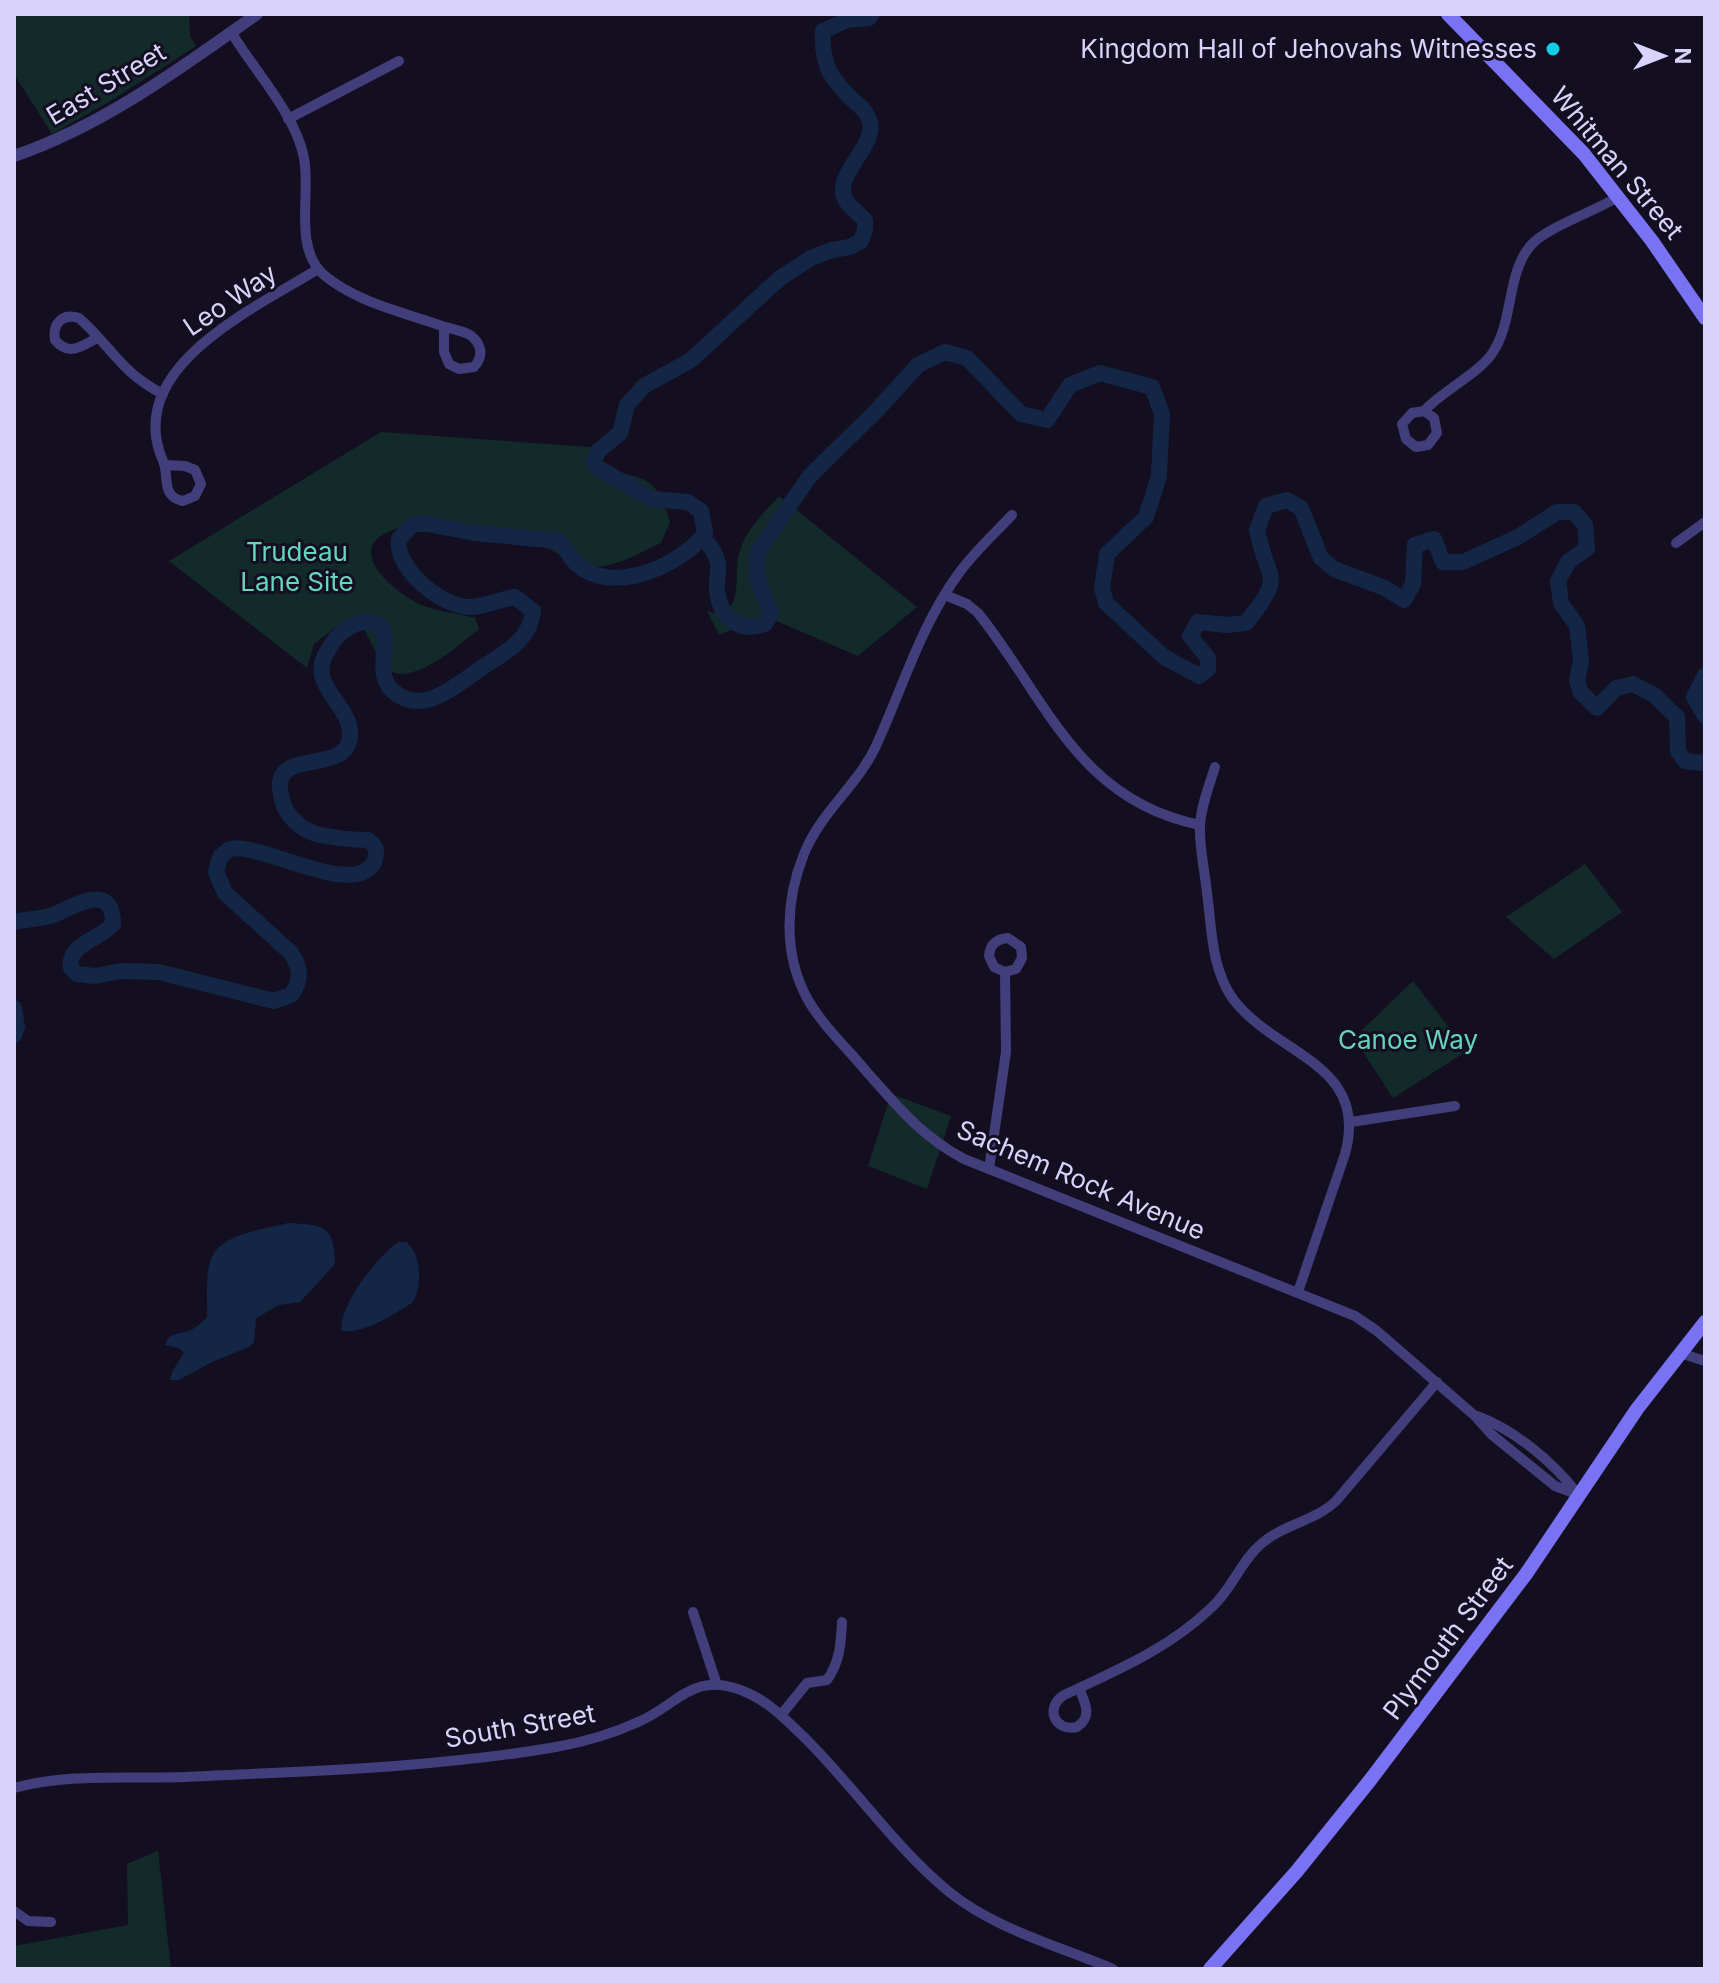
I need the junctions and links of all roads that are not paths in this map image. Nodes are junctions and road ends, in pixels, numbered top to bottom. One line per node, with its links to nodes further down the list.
1 (257, 14): 3 (street, East Street)
2 (1448, 14): 7 (main road, Whitman Street)
3 (231, 32): 5 (street); 6 (street, East Street)
4 (399, 61): 5 (street)
5 (288, 119): 8 (street)
6 (14, 156)
7 (1618, 197): 9 (main road, Whitman Street); 13 (street)
8 (318, 269): 10 (street); 12 (street, Leo Way)
9 (1705, 318)
10 (444, 327): 10 (street)
11 (97, 338): 12 (street)
12 (163, 394): 14 (street, Leo Way)
13 (1424, 411)
14 (165, 465)
15 (1012, 515): 18 (street, Sachem Rock Avenue)
16 (1705, 522): 17 (street)
17 (1676, 543)
18 (945, 595): 20 (street); 24 (street, Sachem Rock Avenue)
19 (1215, 767): 20 (street)
20 (1200, 825): 23 (street)
21 (1005, 972): 24 (street)
22 (1455, 1106): 23 (street)
23 (1351, 1122): 25 (street)
24 (989, 1169): 25 (street, Sachem Rock Avenue)
25 (1298, 1292): 29 (street, Sachem Rock Avenue)
26 (1705, 1322): 27 (main road, Plymouth Street)
27 (1680, 1353): 28 (street); 30 (main road, Plymouth Street)
28 (1705, 1361)
29 (1437, 1382): 30 (street, Sachem Rock Avenue); 34 (street)
30 (1579, 1495): 40 (main road, Plymouth Street)
31 (693, 1612): 33 (street)
32 (842, 1622): 35 (street)
33 (717, 1685): 35 (street); 36 (street, South Street)
34 (1079, 1688)
35 (781, 1715): 39 (street)
36 (14, 1788)
37 (14, 1911): 38 (street)
38 (51, 1922)
39 (1113, 1969)
40 (1210, 1969)

